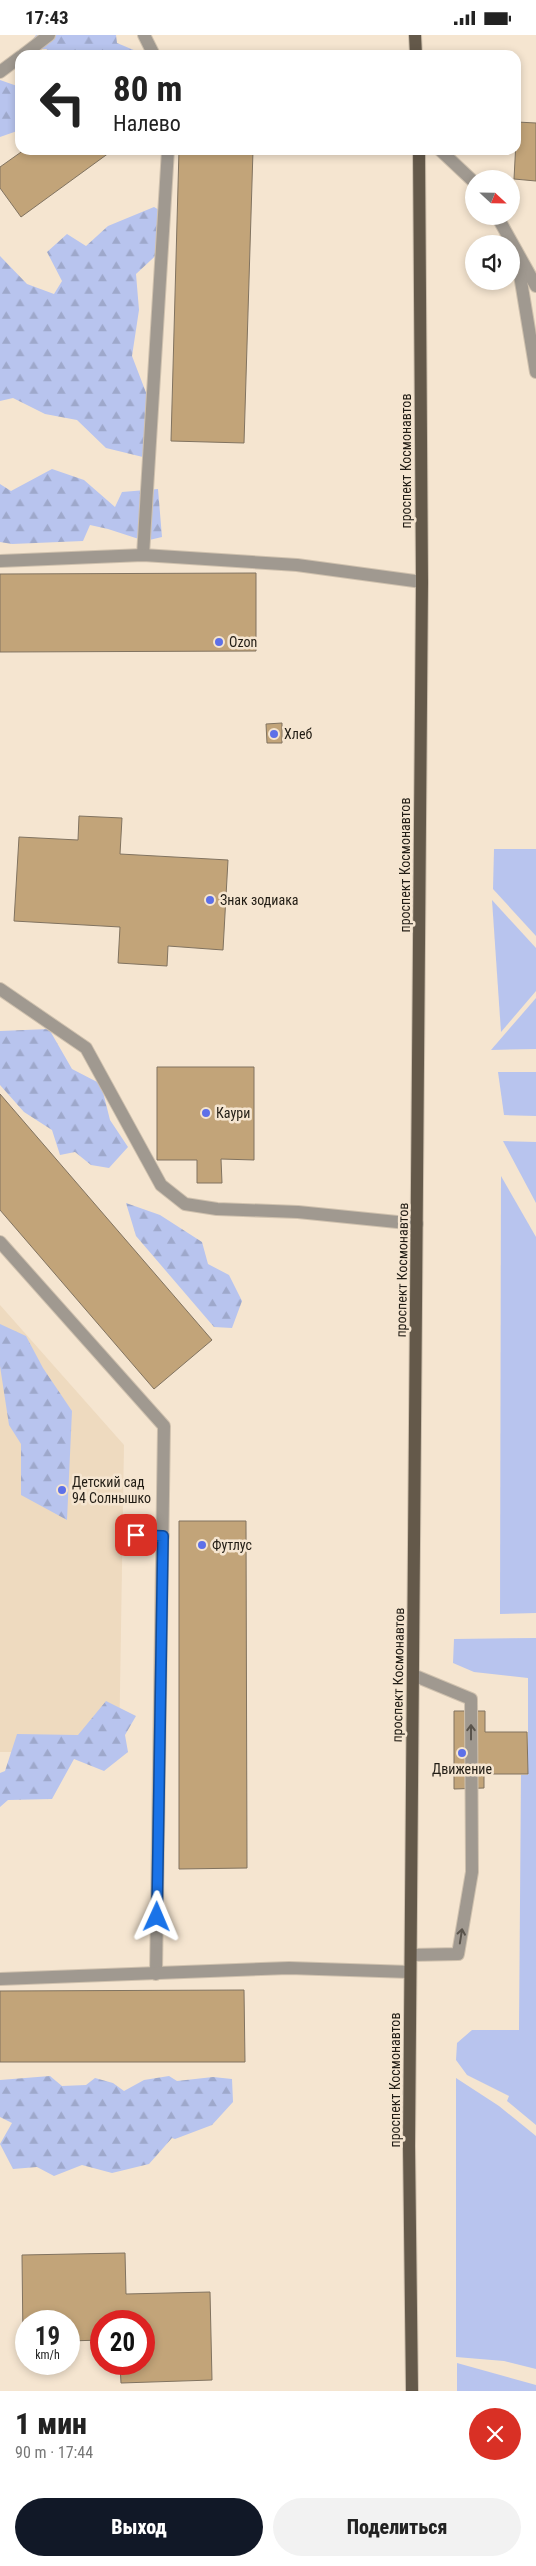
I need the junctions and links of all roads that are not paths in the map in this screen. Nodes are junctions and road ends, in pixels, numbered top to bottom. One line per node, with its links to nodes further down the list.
1 (49, 35): 4 (street)
2 (144, 35): 5 (street)
3 (415, 35): 6 (main road)
4 (29, 50)
5 (152, 50)
6 (416, 50)
7 (15, 61): 8 (street)
8 (0, 72)
9 (168, 155): 17 (street)
10 (419, 155): 19 (main road, проспект Космонавтов)
11 (445, 155): 12 (street)
12 (465, 174)
13 (520, 258): 15 (street)
14 (520, 275): 16 (street)
15 (536, 286)
16 (536, 372)
17 (143, 555): 18 (street); 19 (street)
18 (0, 561)
19 (422, 582): 21 (main road, проспект Космонавтов)
20 (0, 989): 21 (street)
21 (417, 1224): 25 (main road, проспект Космонавтов)
22 (0, 1242): 24 (street)
23 (123, 1534): 24 (street)
24 (163, 1536): 28 (street)
25 (413, 1675): 26 (main road, проспект Космонавтов); 26 (street, one-way to 25)
26 (411, 1955): 27 (main road, проспект Космонавтов)
27 (410, 1972): 28 (street); 30 (main road, проспект Космонавтов)
28 (156, 1974): 29 (street)
29 (0, 1979)
30 (412, 2391)

